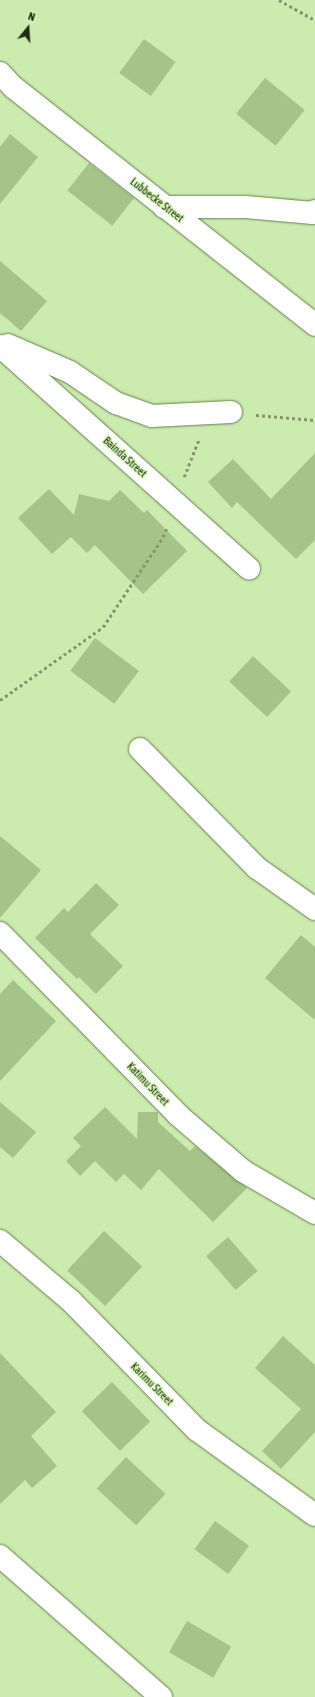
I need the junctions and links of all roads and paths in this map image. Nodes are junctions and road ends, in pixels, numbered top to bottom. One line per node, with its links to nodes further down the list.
1 (279, 0): 2 (path)
2 (315, 20)
3 (0, 73): 4 (street, Lubbecke Street)
4 (164, 207): 5 (street); 6 (street, Lubbecke Street)
5 (315, 211)
6 (315, 326)
7 (0, 341): 9 (street)
8 (0, 346): 11 (street, Bainda Street)
9 (231, 412): 10 (path); 11 (path)
10 (315, 420)
11 (174, 502): 12 (street, Bainda Street); 13 (path)
12 (249, 569)
13 (0, 700)
14 (140, 749): 15 (street)
15 (315, 909)
16 (0, 933): 17 (street, Katimu Street)
17 (315, 1213)
18 (0, 1241): 19 (street, Karimu Street)
19 (315, 1515)
20 (0, 1556): 21 (street)
21 (161, 1697)

